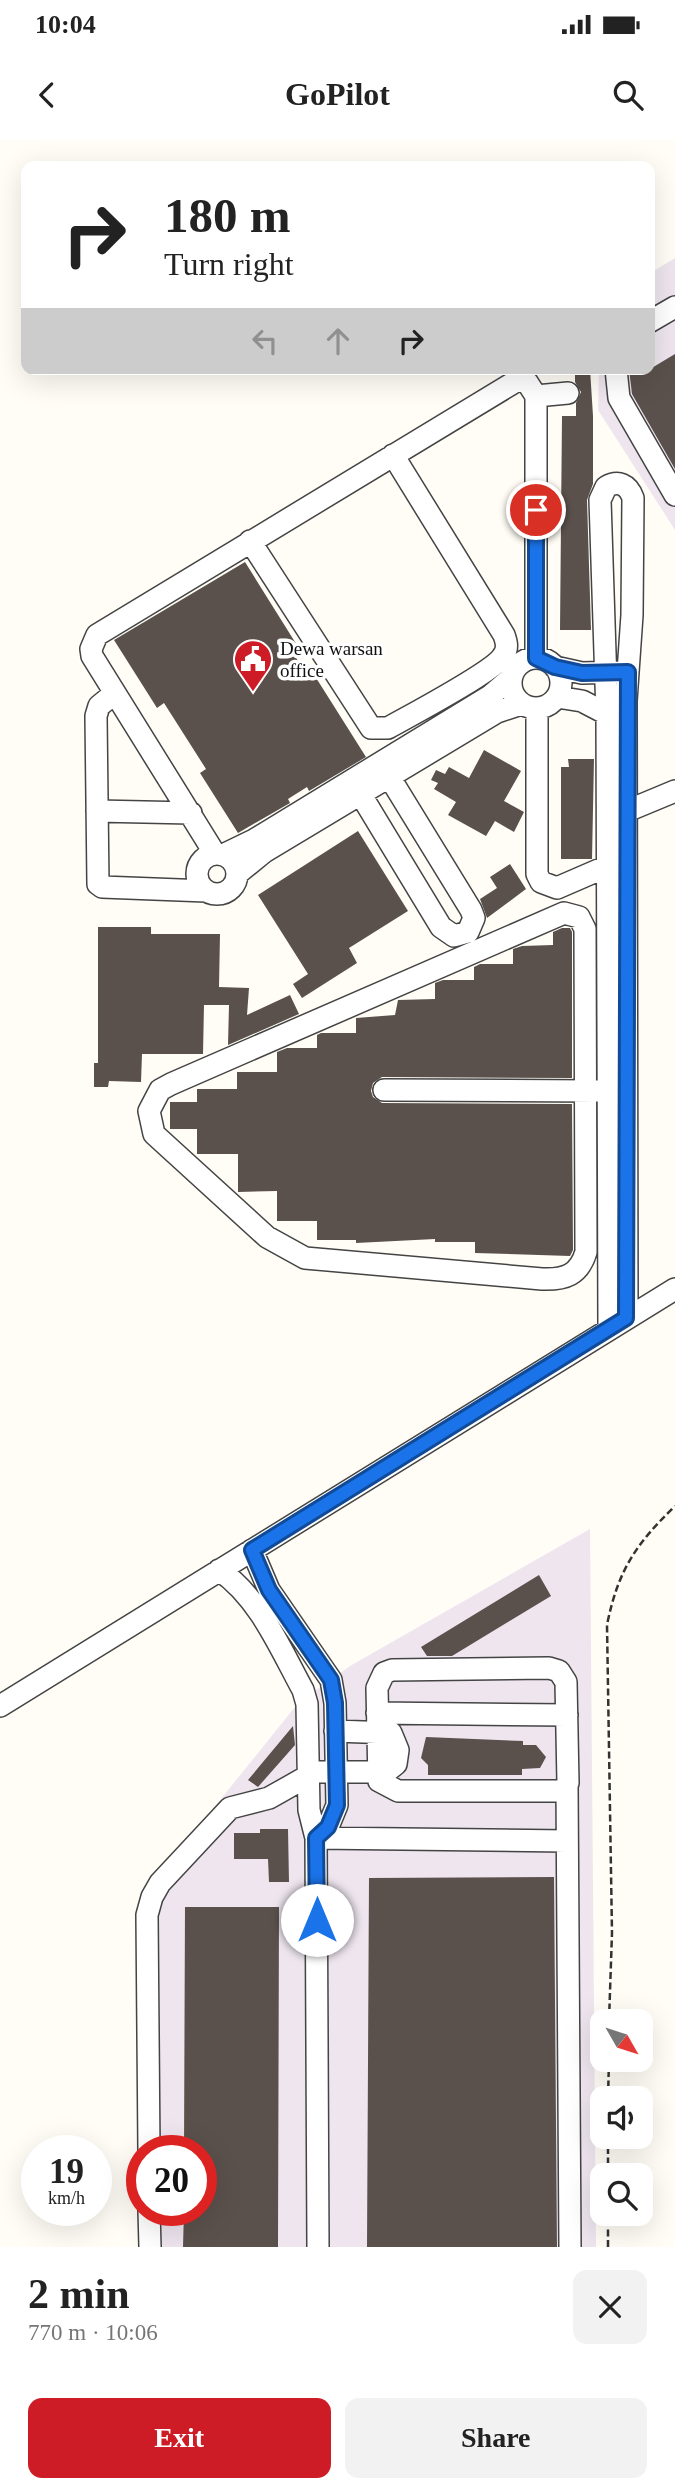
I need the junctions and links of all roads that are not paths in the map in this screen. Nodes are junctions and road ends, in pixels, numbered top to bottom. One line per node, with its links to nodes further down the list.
1 (675, 307): 2 (lane)
2 (655, 319)
3 (617, 375): 7 (lane)
4 (568, 393): 5 (lane)
5 (536, 396): 6 (lane); 9 (lane)
6 (393, 455): 8 (lane); 14 (lane)
7 (675, 495)
8 (250, 541): 13 (lane); 14 (lane)
9 (545, 662): 11 (lane); 12 (lane); 15 (lane)
10 (628, 672): 11 (lane); 11 (lane); 24 (lane)
11 (605, 673): 17 (lane)
12 (510, 679): 16 (lane); 18 (lane)
13 (115, 693): 23 (lane); 25 (lane)
14 (444, 694): 18 (lane)
15 (557, 697): 16 (lane); 17 (lane)
16 (529, 706): 19 (lane); 29 (lane)
17 (607, 714): 29 (lane)
18 (457, 716): 27 (lane)
19 (390, 778): 21 (lane); 22 (lane)
20 (675, 791): 24 (lane)
21 (361, 795): 26 (lane); 30 (lane)
22 (405, 801): 26 (lane); 26 (lane)
23 (97, 811): 25 (lane); 32 (lane)
24 (627, 811): 28 (lane)
25 (191, 813): 27 (lane)
26 (374, 818)
27 (219, 854): 30 (lane); 32 (lane)
28 (628, 856): 29 (lane); 37 (lane)
29 (606, 866): 33 (lane)
30 (237, 874): 32 (lane)
31 (136, 878): 32 (lane)
32 (202, 884)
33 (608, 897): 34 (lane); 37 (lane)
34 (573, 913): 36 (lane); 36 (lane)
35 (384, 1090): 36 (lane)
36 (586, 1090): 37 (lane)
37 (617, 1091): 39 (lane)
38 (675, 1289): 39 (lane)
39 (618, 1323): 40 (lane)
40 (252, 1550): 41 (lane); 42 (lane)
41 (219, 1570): 43 (lane); 44 (lane)
42 (306, 1642): 43 (lane); 47 (lane)
43 (285, 1656): 50 (lane)
44 (0, 1706)
45 (567, 1715): 46 (lane); 46 (lane); 51 (lane)
46 (377, 1722): 47 (lane); 49 (lane)
47 (335, 1731): 48 (lane)
48 (336, 1772): 49 (lane); 50 (lane); 52 (lane)
49 (377, 1772): 51 (lane)
50 (308, 1775): 52 (lane); 54 (lane)
51 (567, 1786): 53 (lane)
52 (316, 1838): 53 (lane); 57 (lane)
53 (567, 1841): 58 (lane)
54 (149, 2135)
55 (149, 2226): 56 (lane)
56 (150, 2247)
57 (318, 2247)
58 (569, 2247)

